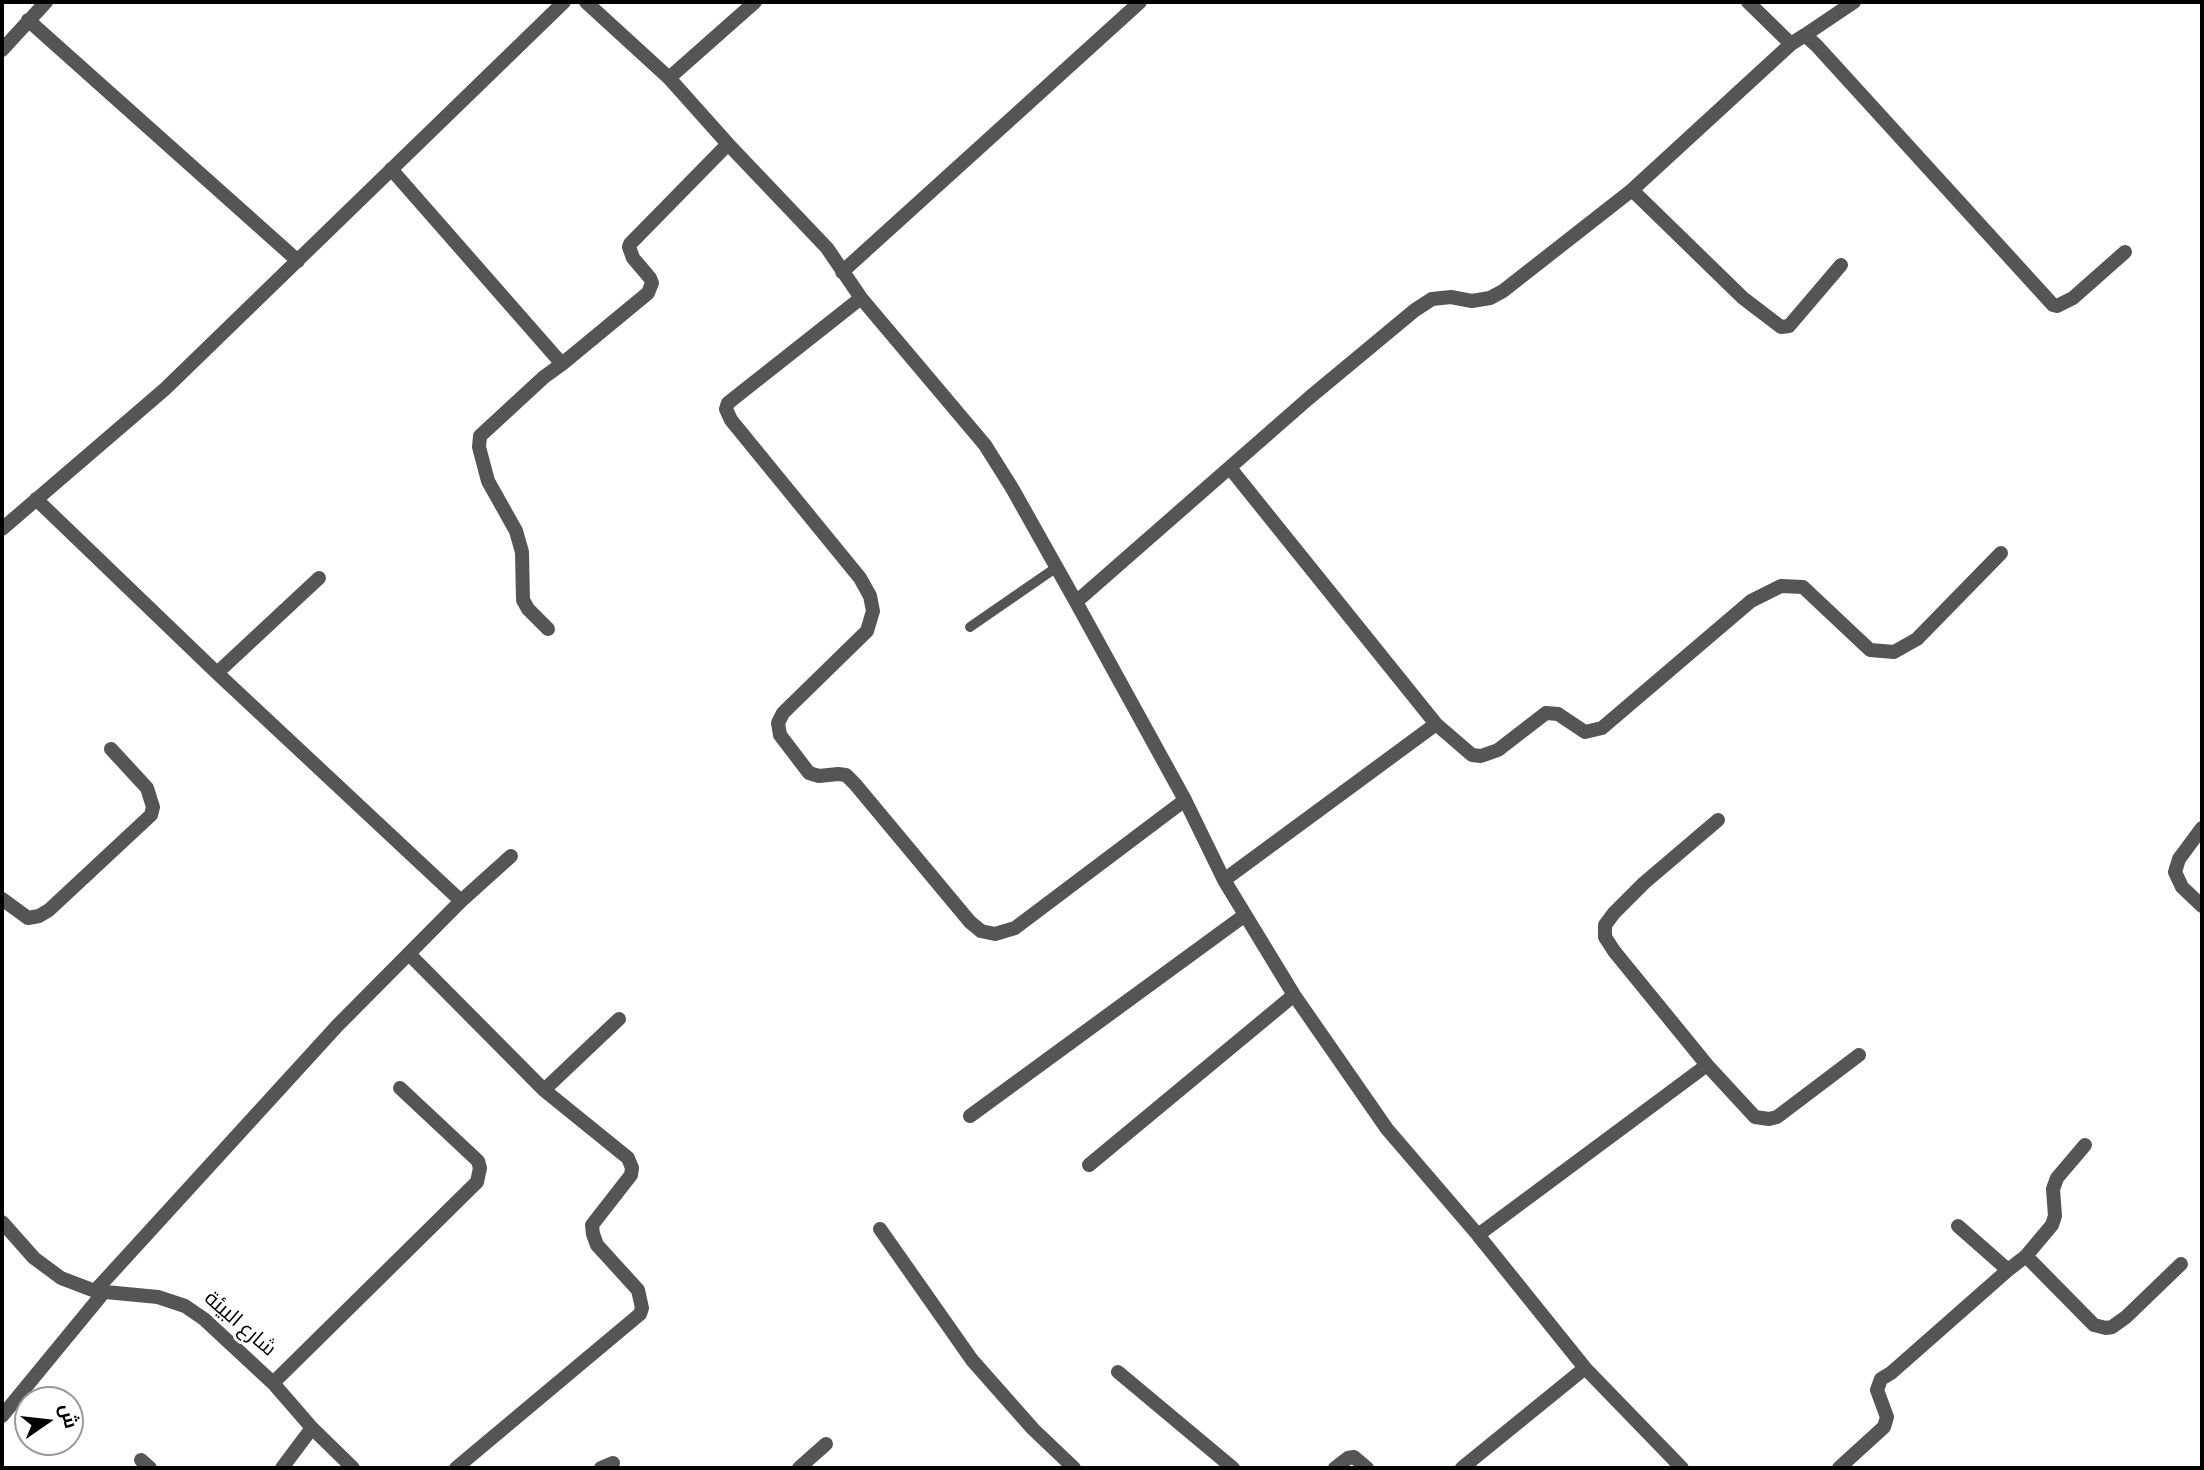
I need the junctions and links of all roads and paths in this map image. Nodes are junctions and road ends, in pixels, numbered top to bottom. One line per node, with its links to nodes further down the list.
1 (46, 2): 8 (street)
2 (564, 2): 14 (street)
3 (586, 2): 12 (street)
4 (755, 2): 12 (street)
5 (1140, 2): 19 (street)
6 (1748, 2): 10 (street)
7 (1854, 2): 9 (street)
8 (28, 20): 11 (street); 17 (street)
9 (1805, 34): 10 (street); 16 (street)
10 (1791, 44): 15 (street)
11 (2, 50)
12 (669, 78): 13 (street)
13 (728, 144): 19 (street); 21 (street)
14 (391, 169): 17 (street); 21 (street)
15 (1632, 191): 18 (street); 22 (street)
16 (2125, 252)
17 (298, 261): 23 (street)
18 (1841, 265)
19 (842, 272): 20 (street)
20 (861, 298): 26 (street); 34 (street)
21 (562, 364): 30 (street)
22 (1230, 468): 28 (street); 32 (street)
23 (36, 499): 24 (street); 31 (street)
24 (2, 529)
25 (2001, 554): 32 (street)
26 (1057, 567): 28 (street); 29 (lane)
27 (319, 578): 31 (street)
28 (1076, 601): 34 (street)
29 (970, 627)
30 (548, 629)
31 (217, 673): 40 (street)
32 (1436, 724): 38 (street)
33 (111, 749): 39 (street)
34 (1185, 800): 38 (street)
35 (1718, 820): 47 (street)
36 (2202, 828): 41 (street)
37 (511, 856): 40 (street)
38 (1224, 880): 42 (street)
39 (2, 900)
40 (461, 901): 43 (street)
41 (2202, 906)
42 (1245, 915): 44 (street); 50 (street)
43 (410, 955): 49 (street); 60 (street)
44 (1294, 995): 52 (street); 56 (street)
45 (619, 1019): 49 (street)
46 (1859, 1055): 47 (street)
47 (1707, 1065): 56 (street)
48 (400, 1088): 63 (street)
49 (544, 1090): 69 (street)
50 (970, 1116)
51 (2085, 1145): 57 (street)
52 (1089, 1165)
53 (2, 1222): 60 (street, شارع البيئة)
54 (1958, 1226): 59 (street)
55 (880, 1229): 71 (street)
56 (1478, 1235): 61 (street)
57 (2026, 1256): 58 (street); 59 (street)
58 (2181, 1264)
59 (2008, 1270): 77 (street)
60 (99, 1292): 63 (street, شارع البيئة); 64 (street)
61 (1585, 1368): 75 (street); 76 (street)
62 (1118, 1372): 72 (street)
63 (273, 1383): 65 (street, شارع البيئة)
64 (2, 1416)
65 (312, 1428): 67 (street); 68 (street, شارع البيئة)
66 (826, 1444): 70 (street)
67 (282, 1468)
68 (353, 1468)
69 (456, 1468)
70 (799, 1468)
71 (1073, 1468)
72 (1233, 1468)
73 (1335, 1468): 74 (street)
74 (1367, 1468)
75 (1462, 1468)
76 (1682, 1468)
77 (1839, 1468)

